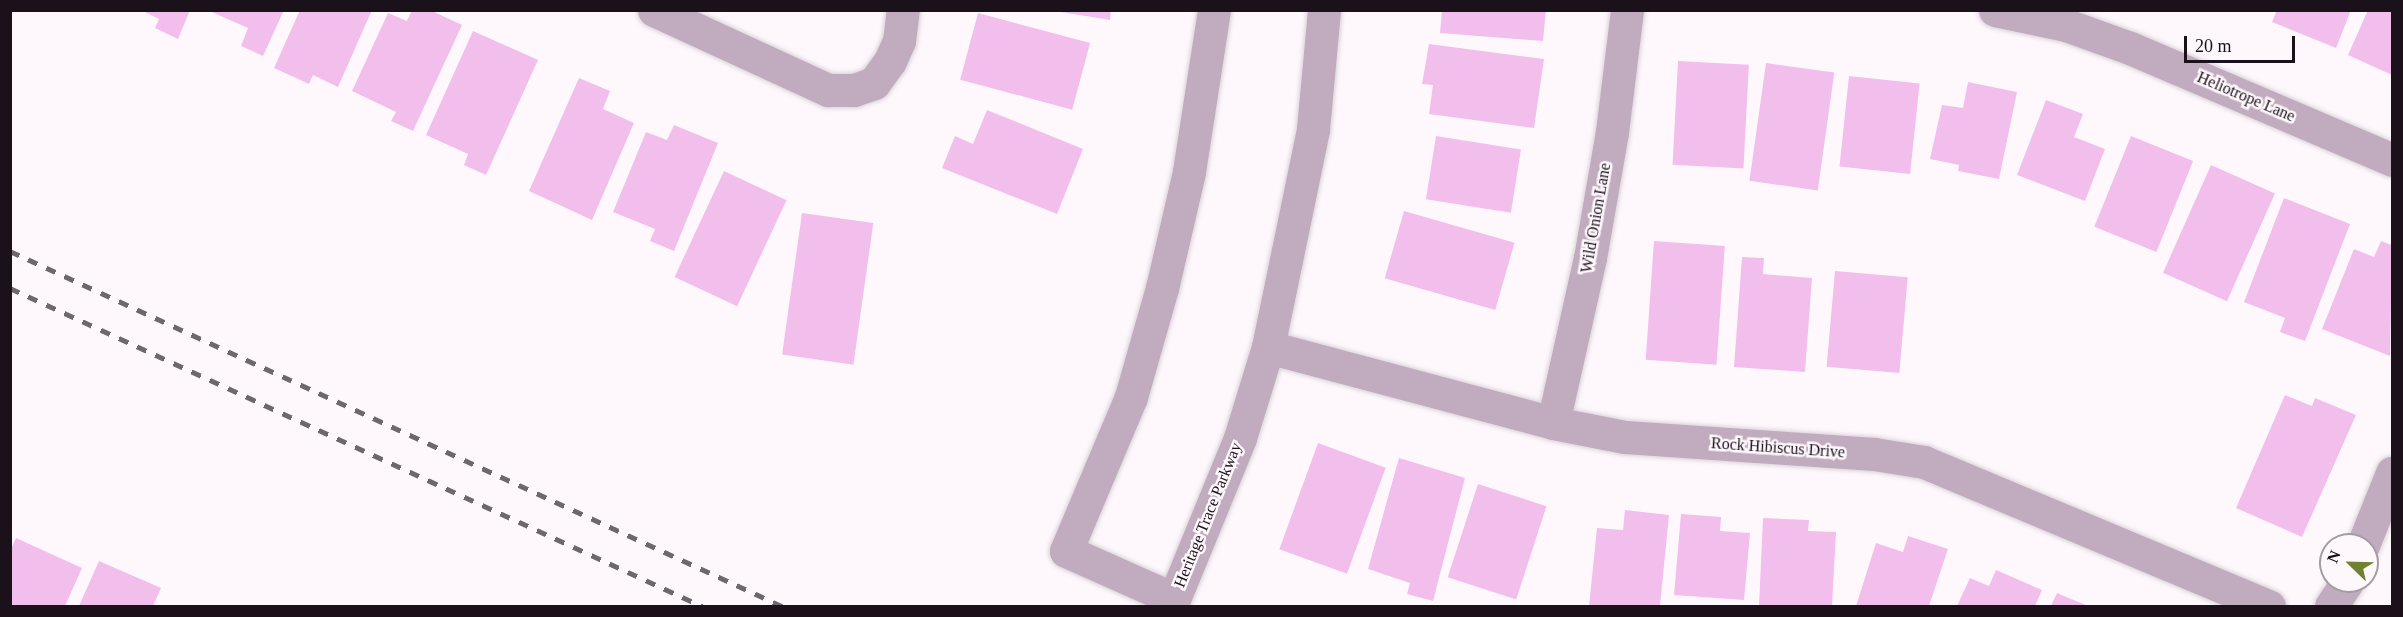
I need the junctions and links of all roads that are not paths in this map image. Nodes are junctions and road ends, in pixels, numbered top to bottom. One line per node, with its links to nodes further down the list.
1 (654, 10): 2 (street)
2 (903, 10)
3 (1214, 10): 8 (street, Heritage Trace Parkway)
4 (1324, 10): 8 (street, Heritage Trace Parkway)
5 (1627, 10): 9 (street, Wild Onion Lane)
6 (1995, 10): 7 (street, Heliotrope Lane)
7 (2392, 160)
8 (1268, 346): 9 (street, Rock Hibiscus Drive)
9 (1553, 423): 13 (street, Rock Hibiscus Drive)
10 (2392, 473): 11 (street)
11 (2368, 533)
12 (2340, 593): 14 (street)
13 (2269, 606)
14 (2331, 606)

